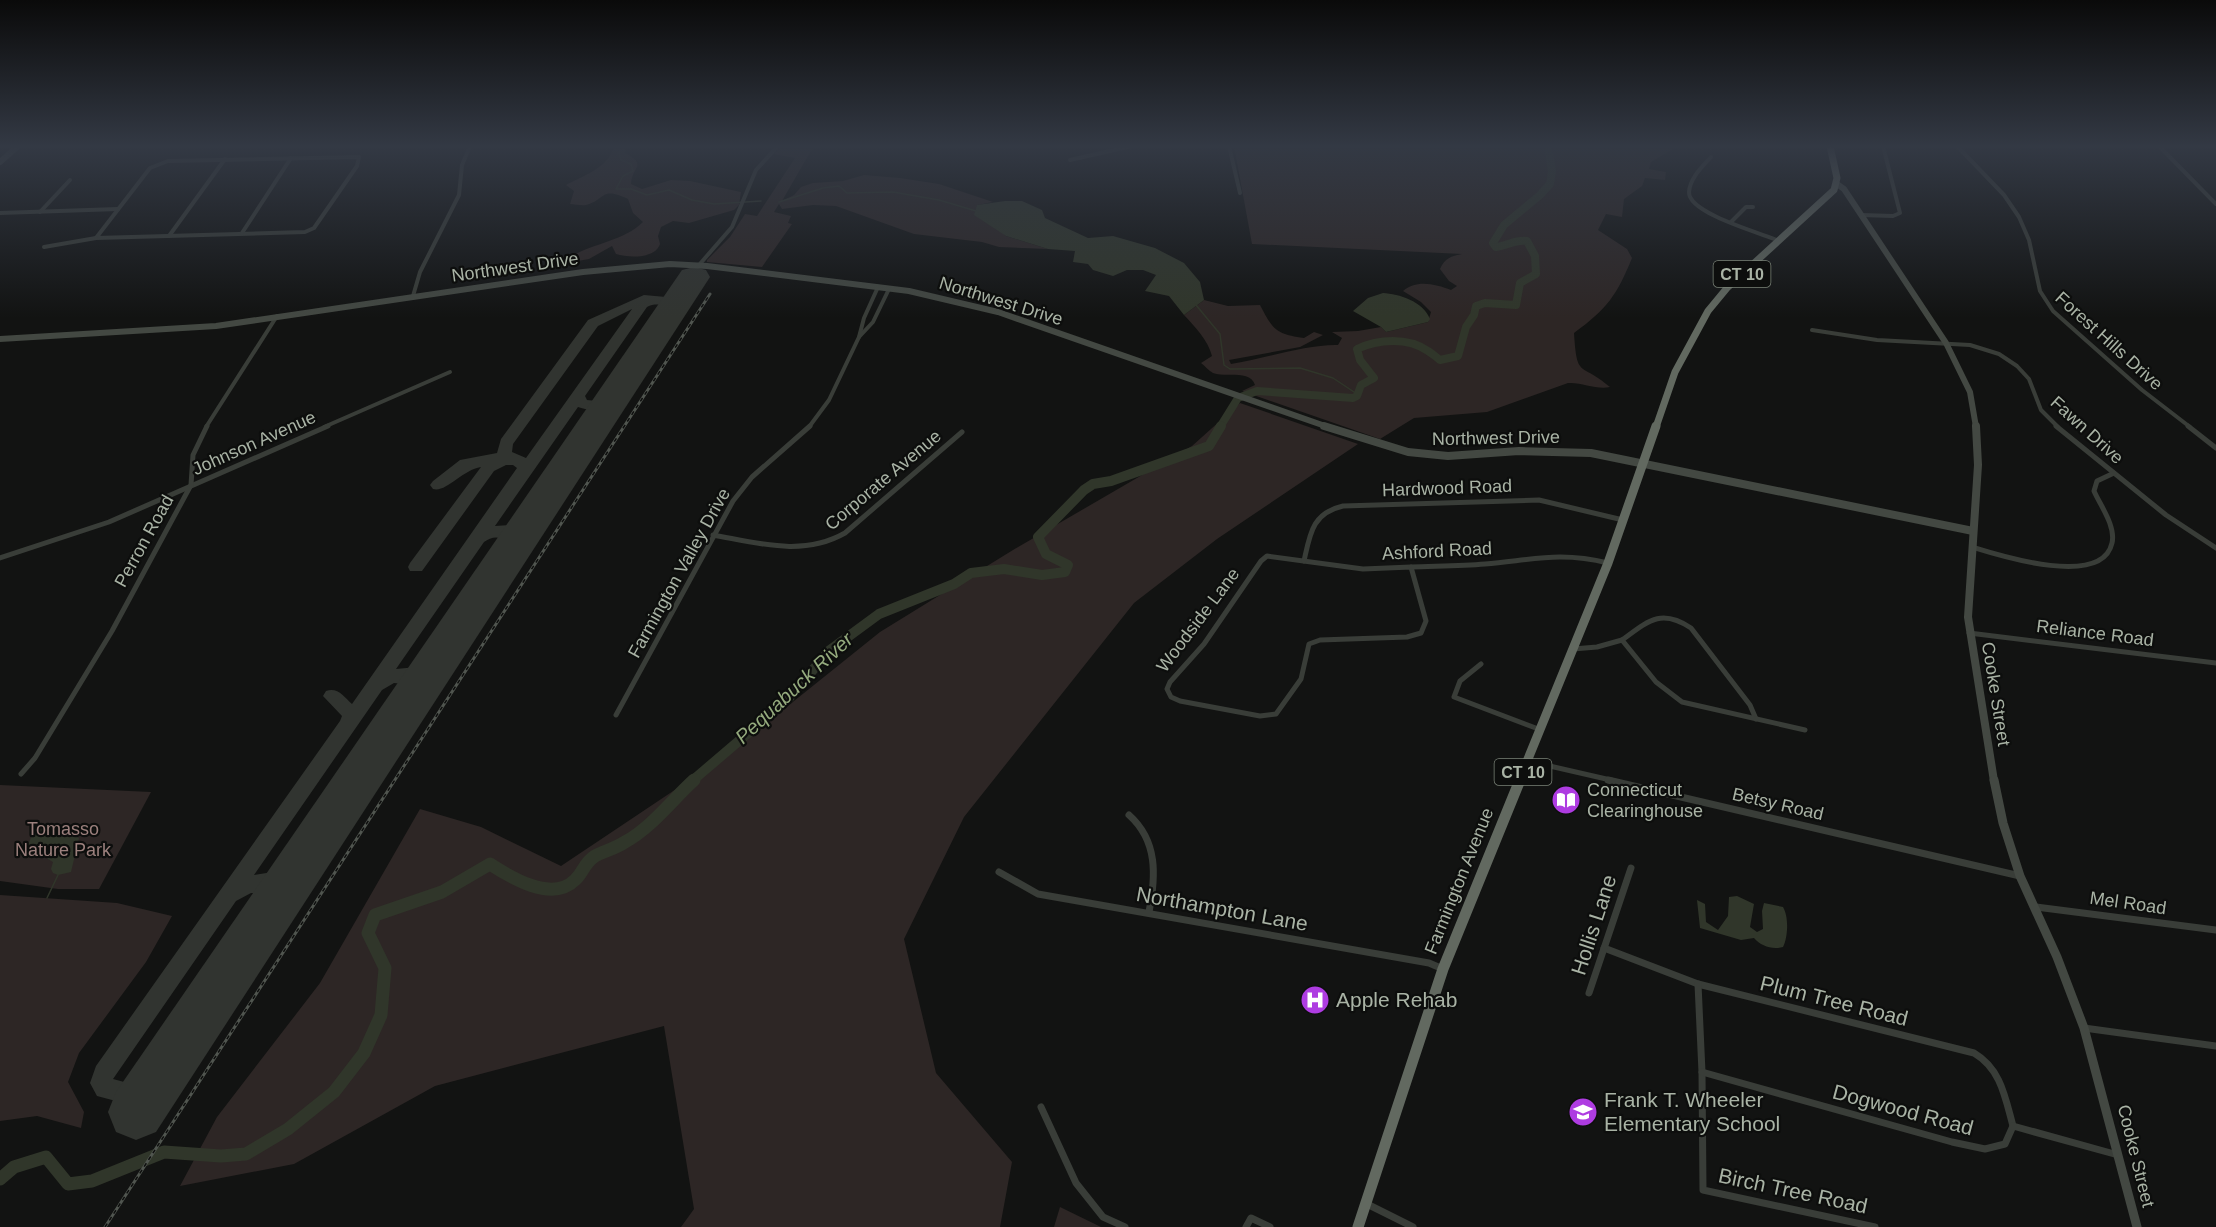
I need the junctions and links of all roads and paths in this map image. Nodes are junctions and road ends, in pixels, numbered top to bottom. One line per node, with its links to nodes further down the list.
1 (48, 203): 15 (street)
2 (122, 203): 14 (street)
3 (193, 203): 20 (street)
4 (261, 203): 19 (street)
5 (331, 203): 19 (street)
6 (455, 203): 27 (street)
7 (743, 203): 24 (street)
8 (1694, 203): 18 (street)
9 (1819, 203): 22 (highway, CT 10)
10 (1853, 203): 17 (main road, Cooke Street)
11 (1898, 203): 17 (street)
12 (2009, 203): 35 (street, Forest Hills Drive)
13 (1753, 207): 18 (street)
14 (118, 209): 15 (street); 21 (street)
15 (40, 212): 16 (street)
16 (0, 213)
17 (1861, 215): 32 (main road, Cooke Street)
18 (1731, 222): 22 (street)
19 (242, 233): 20 (street)
20 (169, 236): 21 (street)
21 (96, 238): 23 (street)
22 (1777, 240): 36 (highway, Farmington Avenue / CT 10)
23 (44, 247)
24 (699, 265): 25 (main road, Northwest Drive); 27 (main road, Northwest Drive)
25 (878, 287): 26 (main road, Northwest Drive); 30 (street, Farmington Valley Drive)
26 (889, 289): 30 (street, Farmington Valley Drive); 36 (main road, Northwest Drive)
27 (413, 296): 28 (main road, Northwest Drive)
28 (278, 316): 31 (main road, Northwest Drive); 38 (street, Perron Road)
29 (1812, 330): 32 (street, Fawn Drive)
30 (859, 337): 41 (street, Farmington Valley Drive)
31 (0, 339)
32 (1946, 343): 37 (street, Fawn Drive); 40 (main road, Cooke Street)
33 (450, 372): 38 (street, Johnson Avenue)
34 (962, 432): 41 (street, Corporate Avenue)
35 (2216, 448)
36 (1644, 464): 39 (highway, Farmington Avenue / CT 10); 40 (main road, Northwest Drive)
37 (2114, 473): 42 (street); 43 (street, Fawn Drive)
38 (191, 485): 45 (street, Johnson Avenue); 59 (street, Perron Road)
39 (1623, 520): 46 (street, Hardwood Road); 47 (highway, Farmington Avenue / CT 10)
40 (1973, 531): 42 (main road, Cooke Street)
41 (713, 535): 54 (street, Farmington Valley Drive)
42 (1972, 547): 49 (main road, Cooke Street)
43 (2216, 548)
44 (1267, 556): 46 (street, Ashford Road); 48 (street, Woodside Lane)
45 (0, 558)
46 (1304, 561): 48 (street, Ashford Road)
47 (1608, 563): 48 (street, Ashford Road); 51 (highway, Farmington Avenue / CT 10)
48 (1411, 567)
49 (1970, 633): 52 (street, Reliance Road); 63 (main road, Cooke Street)
50 (1622, 640): 51 (street); 55 (street); 55 (street)
51 (1573, 649): 56 (highway, Farmington Avenue / CT 10)
52 (2216, 663)
53 (1481, 664): 56 (street)
54 (616, 715)
55 (1756, 719): 57 (street)
56 (1541, 730): 58 (highway, Farmington Avenue / CT 10)
57 (1805, 730)
58 (1528, 761): 63 (street, Betsy Road); 68 (highway, Farmington Avenue / CT 10)
59 (21, 774)
60 (1129, 814): 65 (street)
61 (1631, 868): 67 (street, Hollis Lane)
62 (999, 872): 65 (street, Northampton Lane)
63 (2020, 876): 64 (main road, Cooke Street)
64 (2036, 906): 66 (street, Mel Road); 71 (main road, Cooke Street)
65 (1149, 912): 68 (street, Northampton Lane)
66 (2216, 930)
67 (1604, 948): 69 (street, Plum Tree Road); 70 (street, Hollis Lane)
68 (1443, 969): 77 (highway, Farmington Avenue / CT 10)
69 (1698, 984): 73 (street); 75 (street, Plum Tree Road)
70 (1589, 993)
71 (2084, 1028): 72 (street); 76 (main road, Cooke Street)
72 (2216, 1046)
73 (1702, 1072): 75 (street, Dogwood Road); 83 (street, Birch Tree Road)
74 (1041, 1107): 78 (street)
75 (2013, 1126): 76 (street)
76 (2119, 1155): 84 (main road, Cooke Street)
77 (1365, 1204): 81 (highway, Farmington Avenue / CT 10); 82 (street)
78 (1125, 1227)
79 (1246, 1227): 80 (street)
80 (1270, 1227)
81 (1358, 1227)
82 (1413, 1227)
83 (1875, 1227)
84 (2137, 1227)

